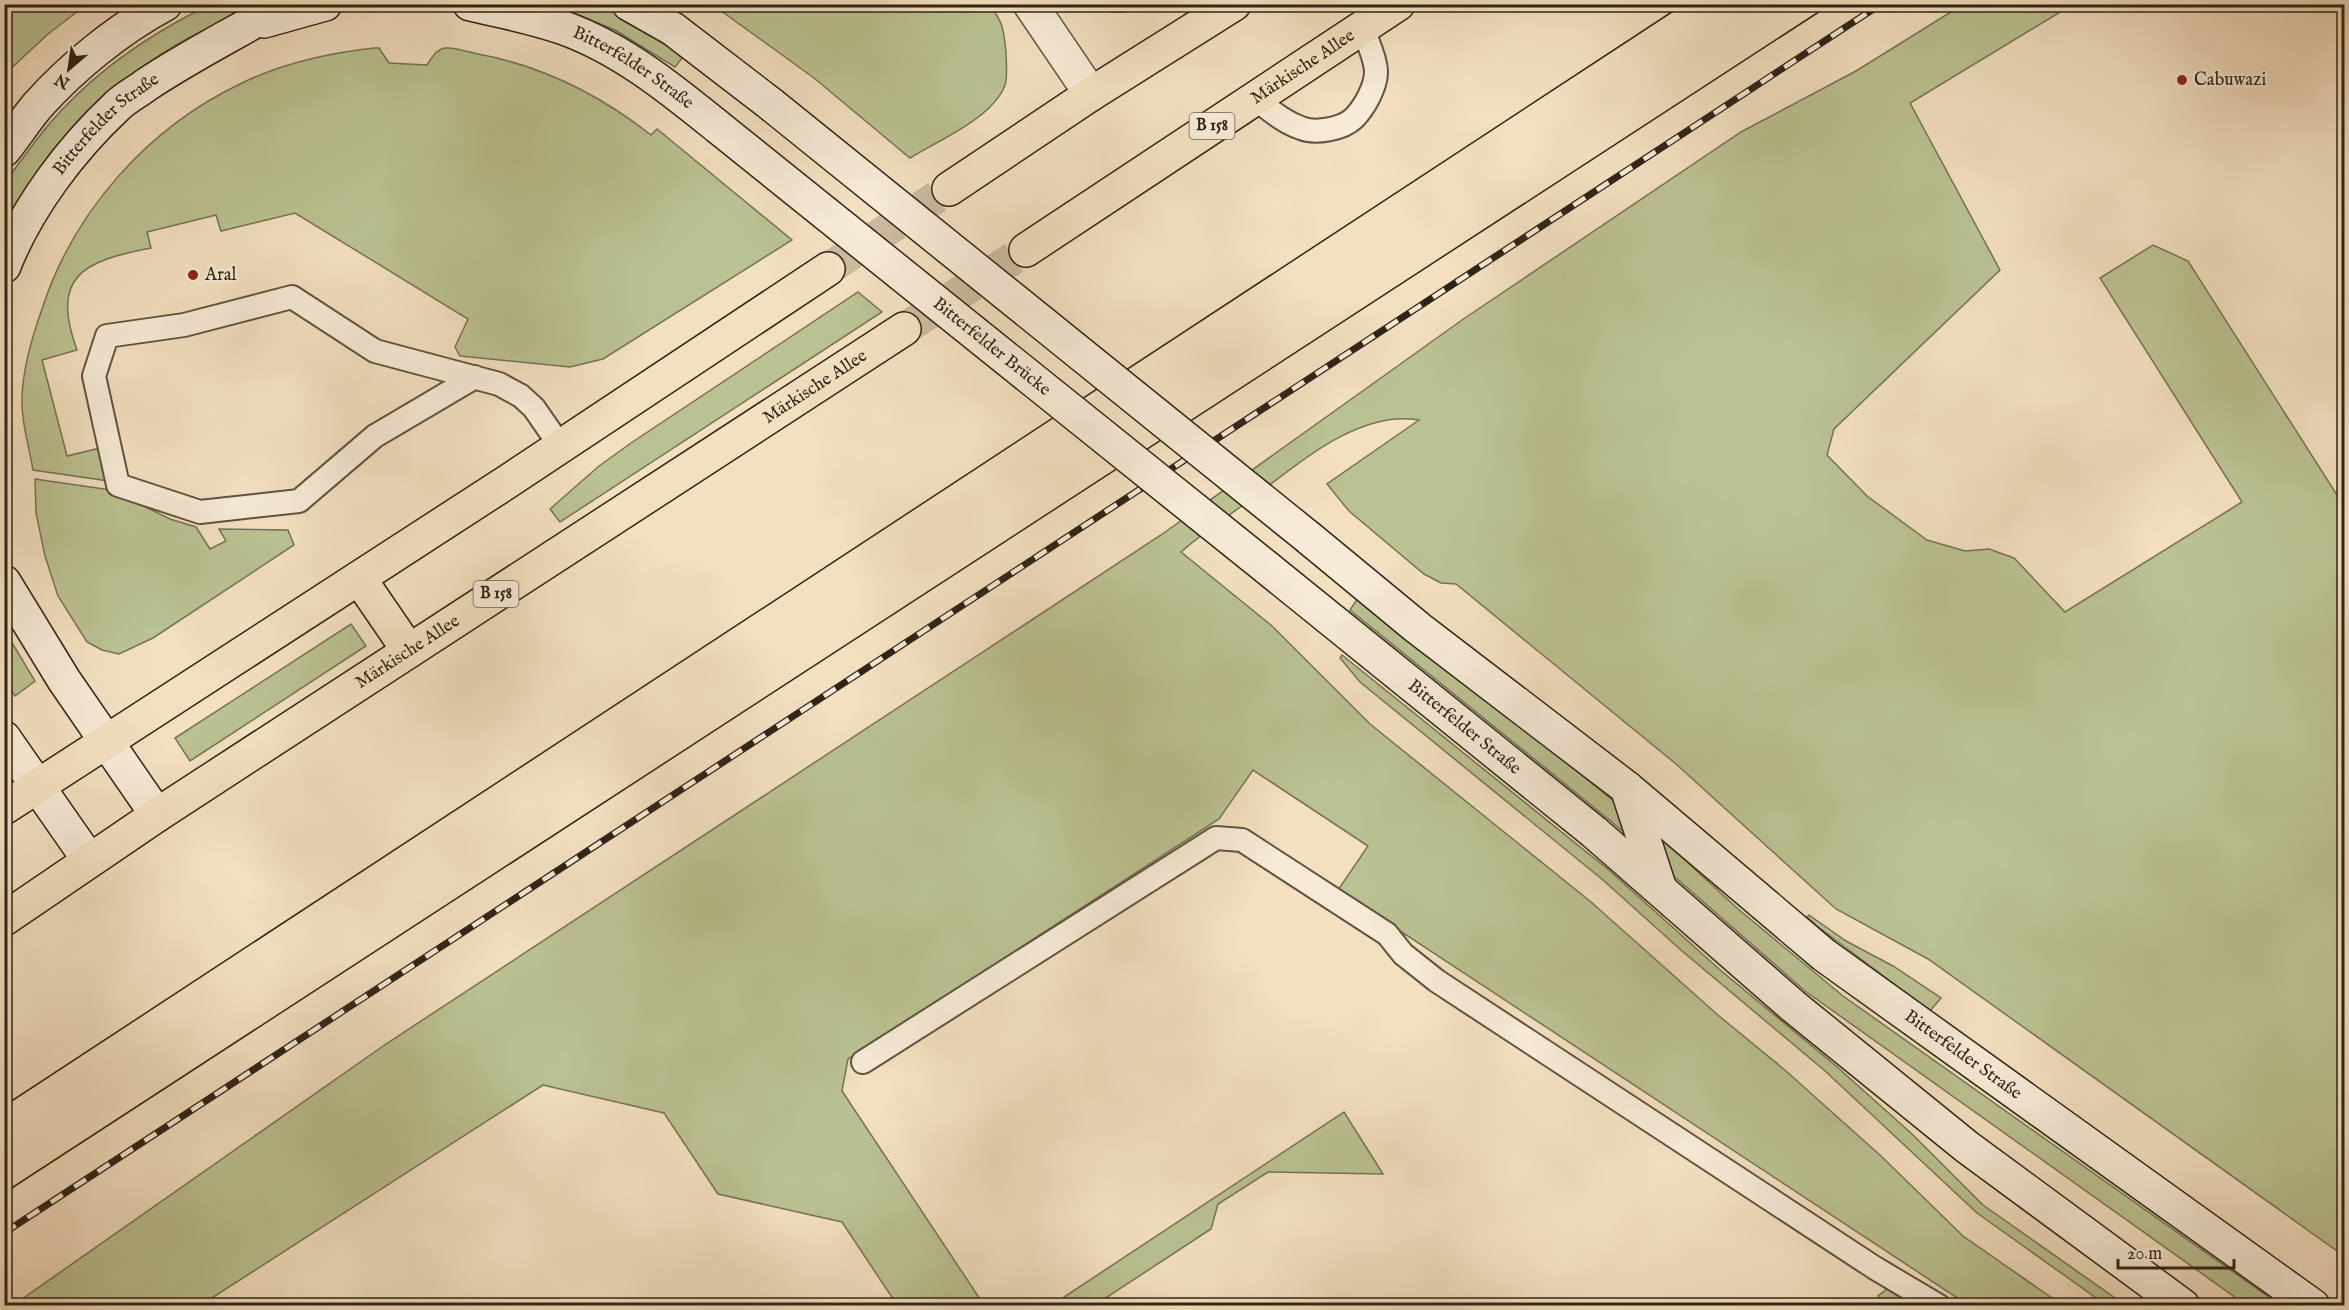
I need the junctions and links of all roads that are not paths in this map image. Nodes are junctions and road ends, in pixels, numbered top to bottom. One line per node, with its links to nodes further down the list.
1 (165, 4): 14 (main road)
2 (284, 4): 9 (main road, Bitterfelder Straße)
3 (325, 4): 9 (main road, Bitterfelder Straße)
4 (470, 4): 13 (main road, Bitterfelder Straße)
5 (629, 4): 29 (main road, Bitterfelder Straße, bridge)
6 (1030, 4): 11 (main road)
7 (1234, 4): 11 (main road)
8 (1398, 4): 10 (main road, Märkische Allee / B 158)
9 (251, 24): 17 (main road, Bitterfelder Straße)
10 (1363, 28): 12 (main road, Märkische Allee / B 158); 12 (lane)
11 (1090, 94): 15 (main road)
12 (1254, 98): 16 (main road, Märkische Allee / B 158)
13 (718, 127): 22 (main road, Bitterfelder Brücke, bridge)
14 (4, 150)
15 (949, 189)
16 (1026, 250)
17 (4, 266)
18 (828, 269): 21 (main road)
19 (904, 329): 25 (main road, Märkische Allee / B 158)
20 (475, 377): 20 (lane); 21 (lane)
21 (561, 447): 23 (main road)
22 (1266, 567): 33 (main road, Bitterfelder Straße)
23 (359, 578): 25 (main road); 27 (main road)
24 (4, 582): 27 (main road)
25 (409, 651): 31 (main road, Märkische Allee / B 158)
26 (4, 738): 28 (main road)
27 (108, 741): 28 (main road); 31 (main road)
28 (39, 786): 30 (main road); 32 (main road)
29 (1627, 788): 33 (main road); 38 (main road, Bitterfelder Straße)
30 (4, 808)
31 (158, 815): 32 (main road, Märkische Allee / B 158)
32 (89, 860): 34 (main road, Märkische Allee / B 158)
33 (1660, 889): 36 (main road, Bitterfelder Straße)
34 (4, 919)
35 (862, 1062): 37 (lane)
36 (2178, 1304)
37 (1939, 1305)
38 (2313, 1305)

